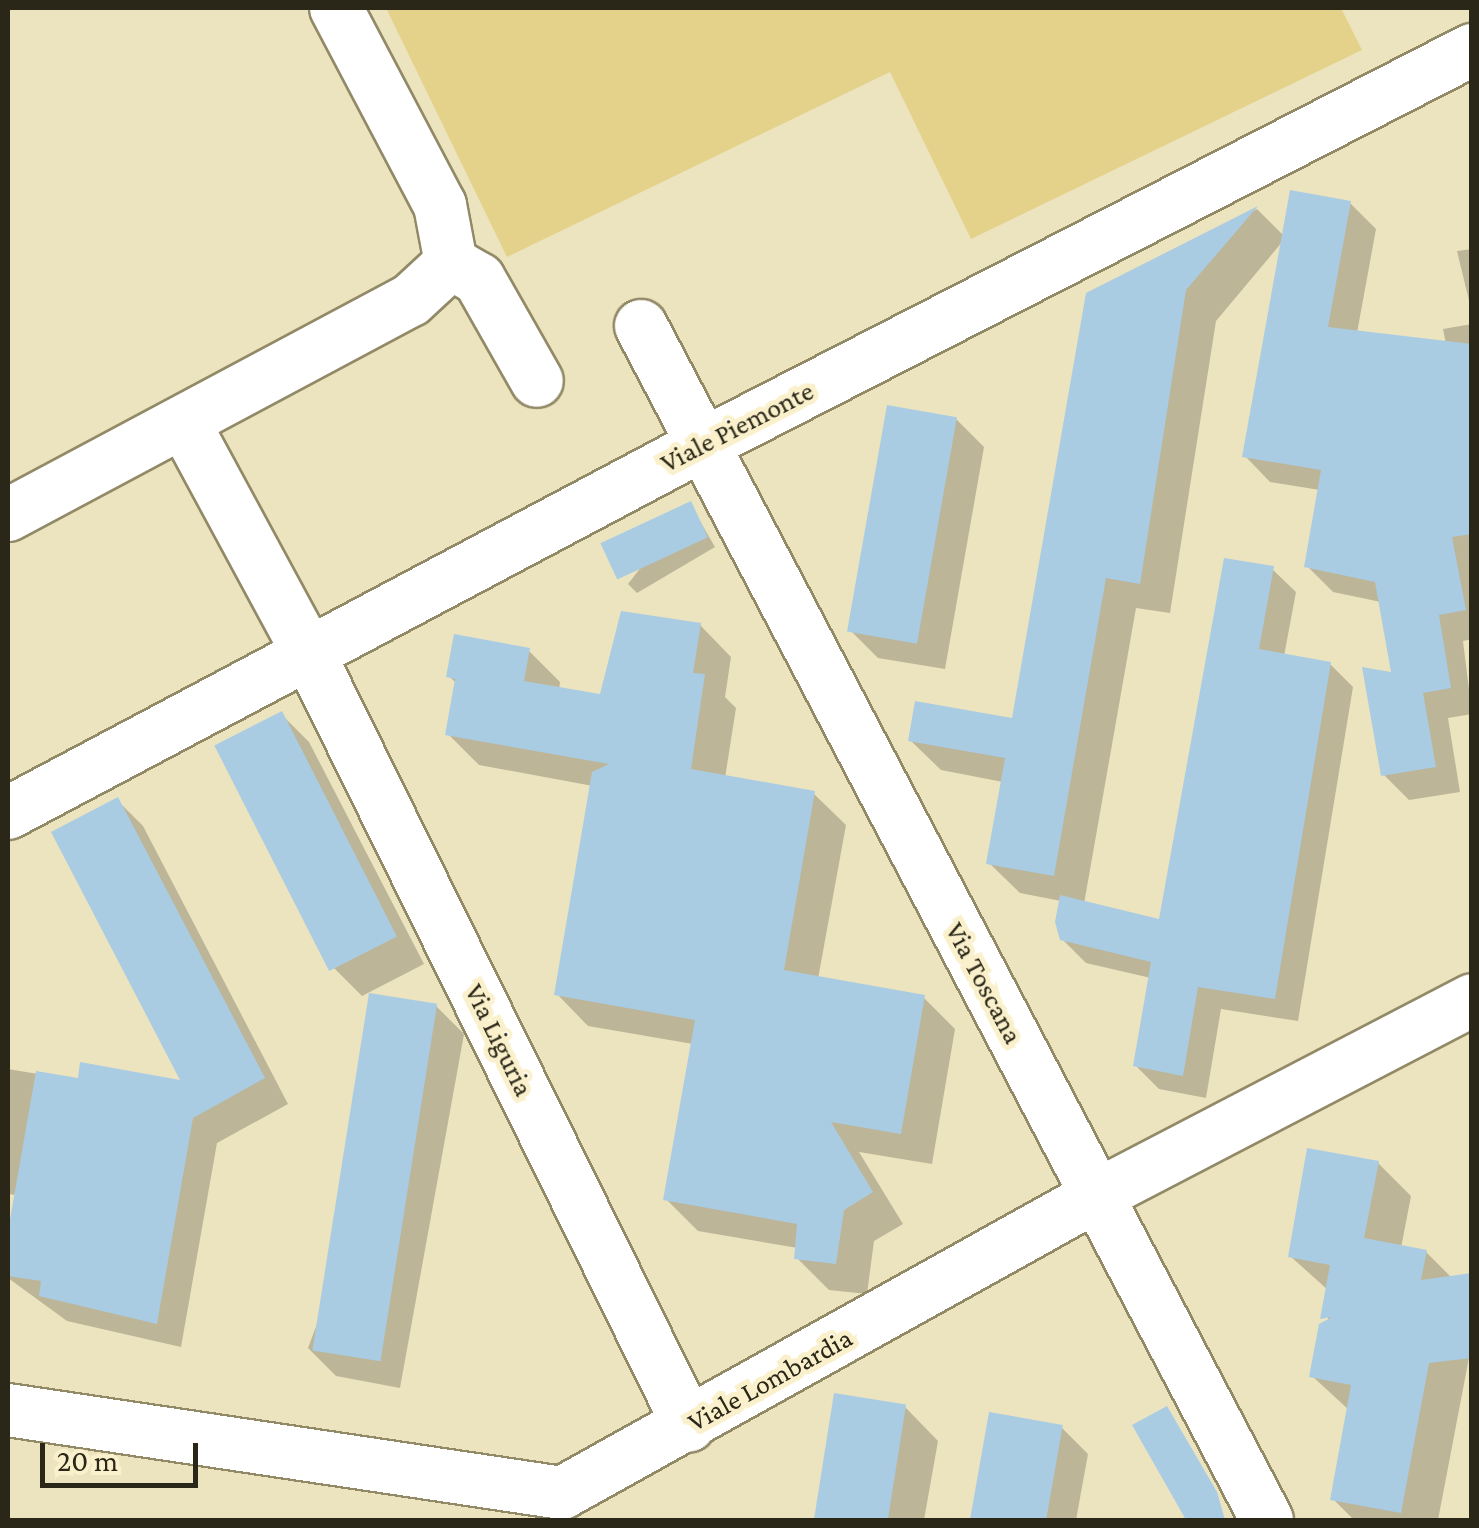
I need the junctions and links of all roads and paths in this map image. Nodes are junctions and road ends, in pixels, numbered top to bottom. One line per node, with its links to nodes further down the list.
1 (336, 8): 5 (street)
2 (1459, 8): 3 (street)
3 (1472, 34)
4 (1472, 50): 9 (street, Viale Piemonte)
5 (451, 263): 7 (street); 8 (street)
6 (641, 326): 9 (street, Via Toscana)
7 (537, 380)
8 (184, 423): 10 (street); 11 (street, Via Liguria)
9 (700, 446): 11 (street, Viale Piemonte); 14 (street, Via Toscana)
10 (8, 515)
11 (309, 654): 12 (street, Viale Piemonte); 16 (street, Via Liguria)
12 (8, 813)
13 (1472, 1000): 14 (street, Viale Lombardia)
14 (1096, 1196): 16 (street, Viale Lombardia); 17 (street, Via Toscana)
15 (8, 1410): 16 (street, Viale Lombardia)
16 (689, 1426)
17 (1267, 1520)

